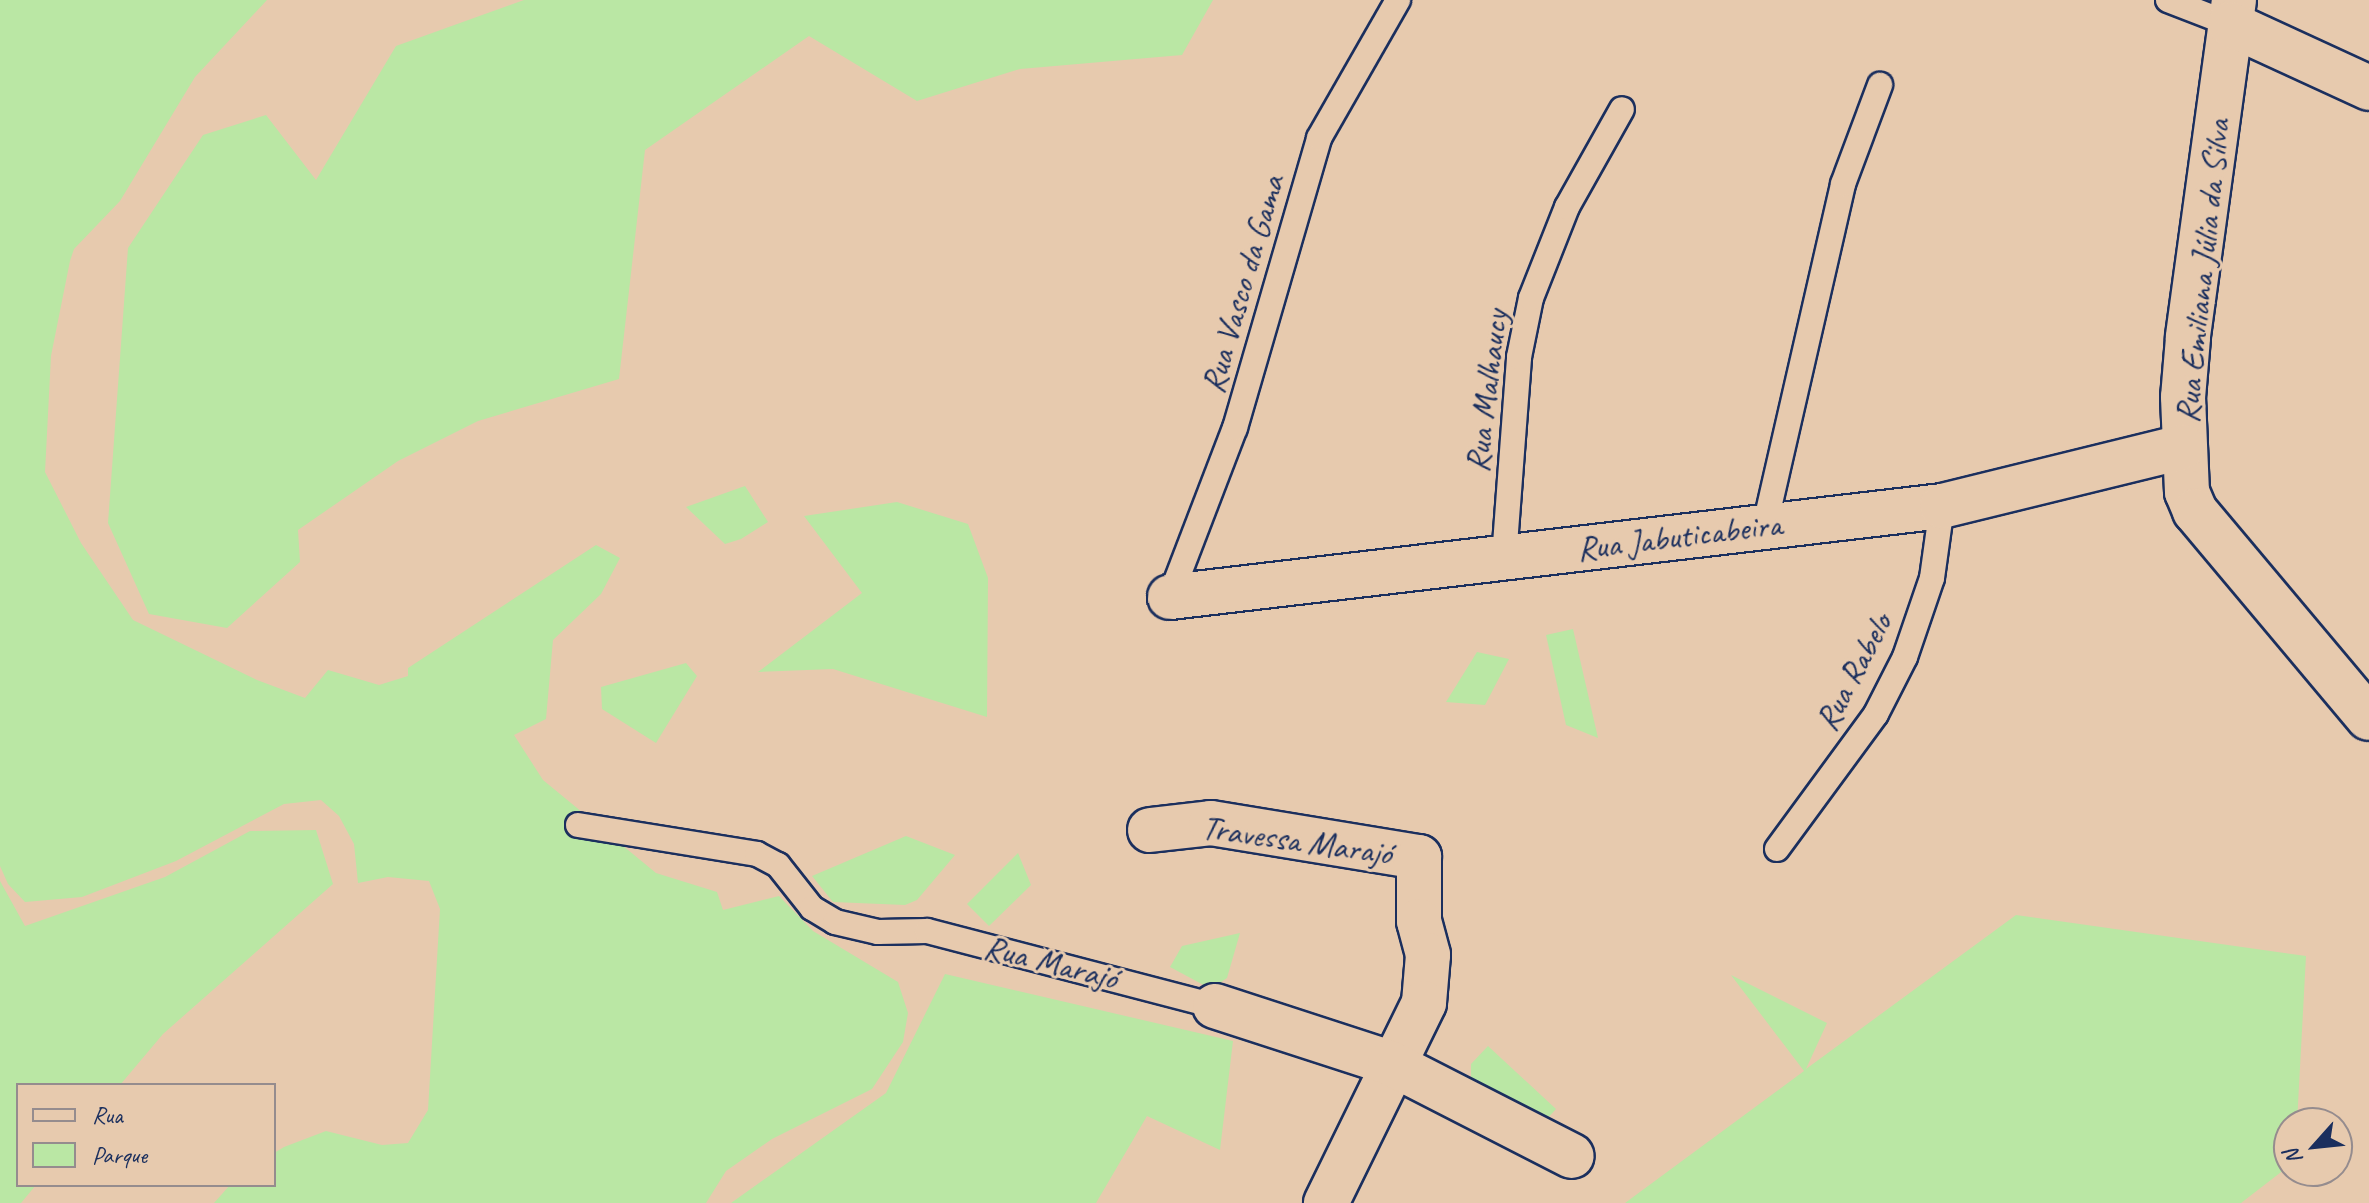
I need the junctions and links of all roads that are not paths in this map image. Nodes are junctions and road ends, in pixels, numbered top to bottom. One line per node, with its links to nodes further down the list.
1 (1398, 0): 11 (lane, Rua Vasco da Gama)
2 (2168, 0): 3 (lane)
3 (2232, 12): 5 (street); 7 (street, Rua Emiliana Júlia da Silva)
4 (1880, 85): 9 (lane)
5 (2369, 88)
6 (1622, 109): 10 (lane, Rua Malhaucy)
7 (2183, 447): 8 (street, Rua Jabuticabeira); 12 (street, Rua Emiliana Júlia da Silva)
8 (1942, 506): 9 (street, Rua Jabuticabeira); 15 (lane, Rua Rabelo)
9 (1765, 525): 10 (street, Rua Jabuticabeira)
10 (1504, 558): 11 (street, Rua Jabuticabeira)
11 (1170, 597)
12 (2369, 718)
13 (578, 825): 16 (lane, Rua Marajó)
14 (1150, 830): 17 (street, Travessa Marajó)
15 (1777, 849)
16 (1215, 1006): 17 (street, Rua Marajó)
17 (1390, 1063): 18 (street, Rua Marajó); 19 (street)
18 (1572, 1156)
19 (1326, 1203)

